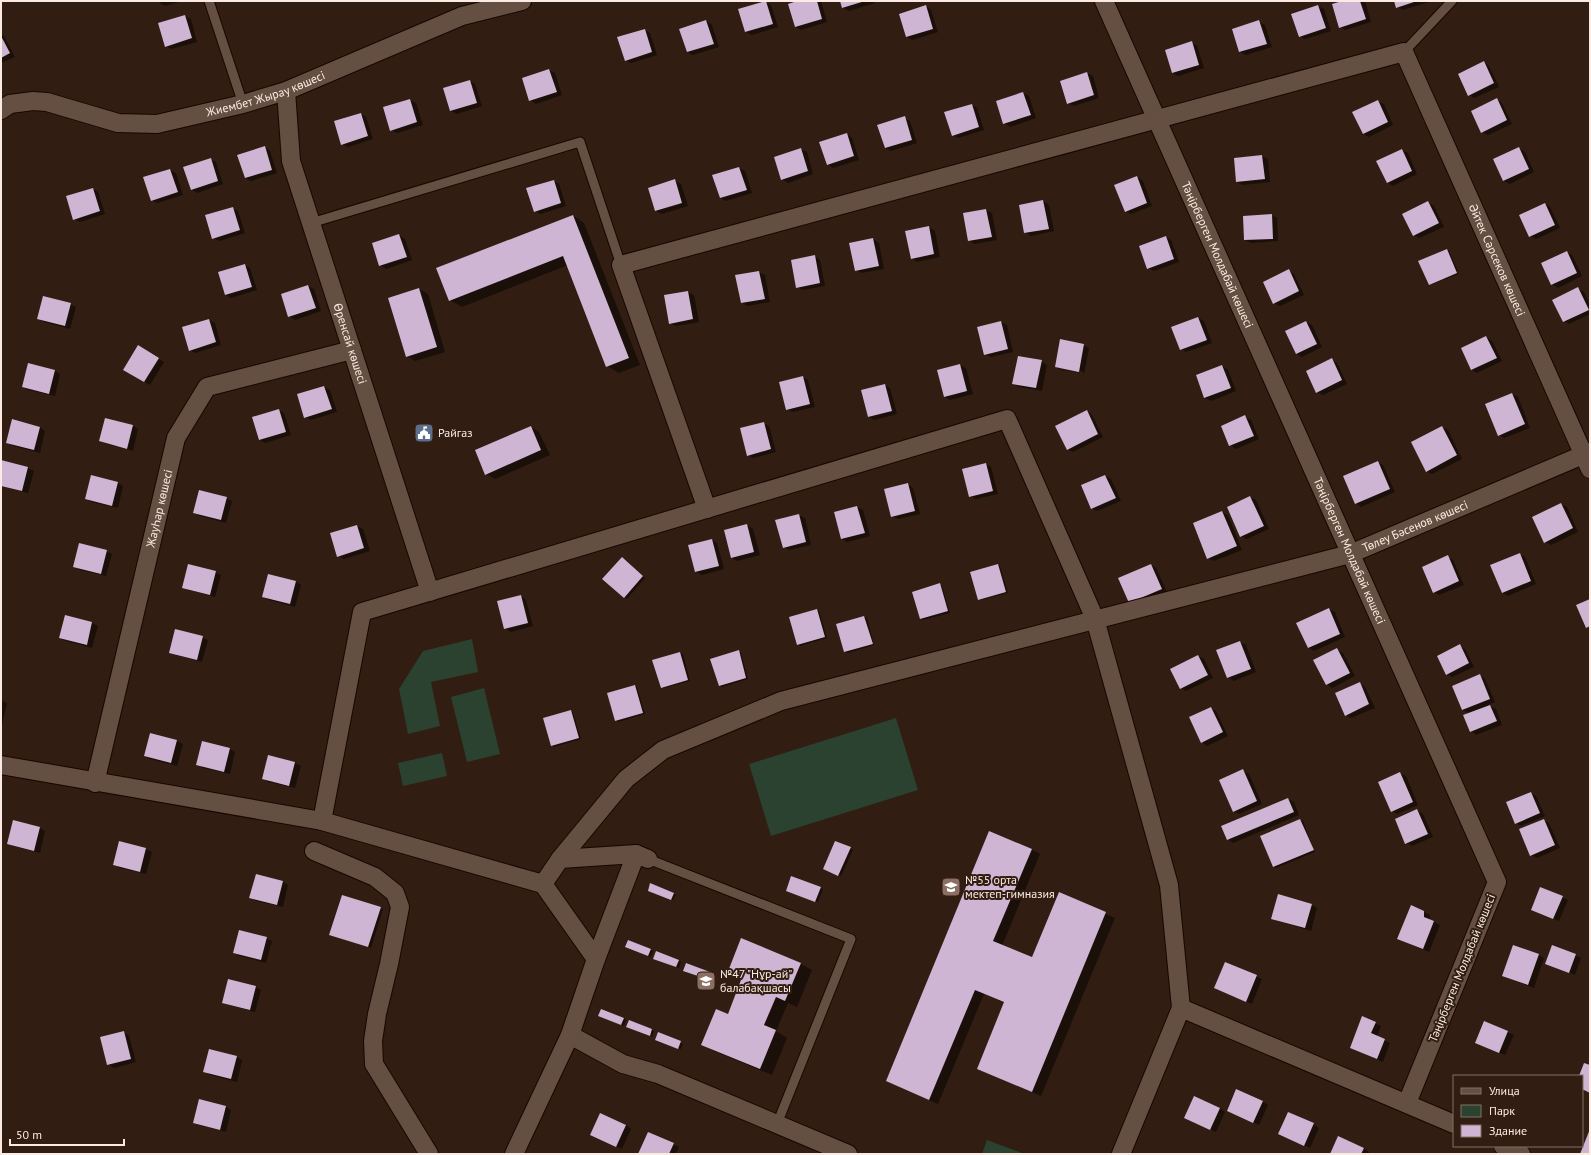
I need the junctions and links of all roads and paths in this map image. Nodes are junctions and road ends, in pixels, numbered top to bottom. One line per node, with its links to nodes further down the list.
1 (209, 1): 7 (lane)
2 (522, 1): 6 (street, Жиембет Жырау көшесі)
3 (1104, 1): 9 (street, Тәңірберген Молдабай көшесі)
4 (1452, 1): 5 (lane)
5 (1404, 52): 9 (street); 13 (street, Әйтек Сәрсеков көшесі)
6 (286, 91): 7 (street, Жиембет Жырау көшесі); 10 (street, Өренсай көшесі)
7 (243, 104): 8 (street, Жиембет Жырау көшесі)
8 (1, 110)
9 (1156, 119): 11 (street); 15 (street, Тәңірберген Молдабай көшесі)
10 (311, 223): 11 (lane); 12 (street, Өренсай көшесі)
11 (621, 265): 14 (street)
12 (352, 350): 16 (street, Өренсай көшесі); 19 (street, ЖауҺар көшесі)
13 (1588, 458): 15 (street, Төлеу Бәсенов көшесі)
14 (707, 509): 16 (street); 17 (street)
15 (1350, 554): 17 (street, Төлеу Бәсенов көшесі); 28 (street, Тәңірберген Молдабай көшесі)
16 (430, 592): 20 (street)
17 (1095, 619): 23 (street, Төлеу Бәсенов көшесі); 26 (street)
18 (1, 766): 19 (street)
19 (95, 783): 20 (street)
20 (322, 822): 24 (street)
21 (314, 851): 32 (street)
22 (642, 857): 23 (street); 25 (street); 29 (lane)
23 (560, 859): 24 (street, Төлеу Бәсенов көшесі)
24 (542, 884): 25 (street)
25 (596, 959): 27 (street)
26 (1181, 1008): 28 (street); 35 (street)
27 (570, 1035): 29 (street); 33 (street)
28 (1407, 1103): 30 (street)
29 (777, 1124): 34 (street)
30 (1453, 1124)
31 (1505, 1147): 36 (street)
32 (429, 1154)
33 (514, 1154)
34 (848, 1154)
35 (1122, 1154)
36 (1521, 1154)

